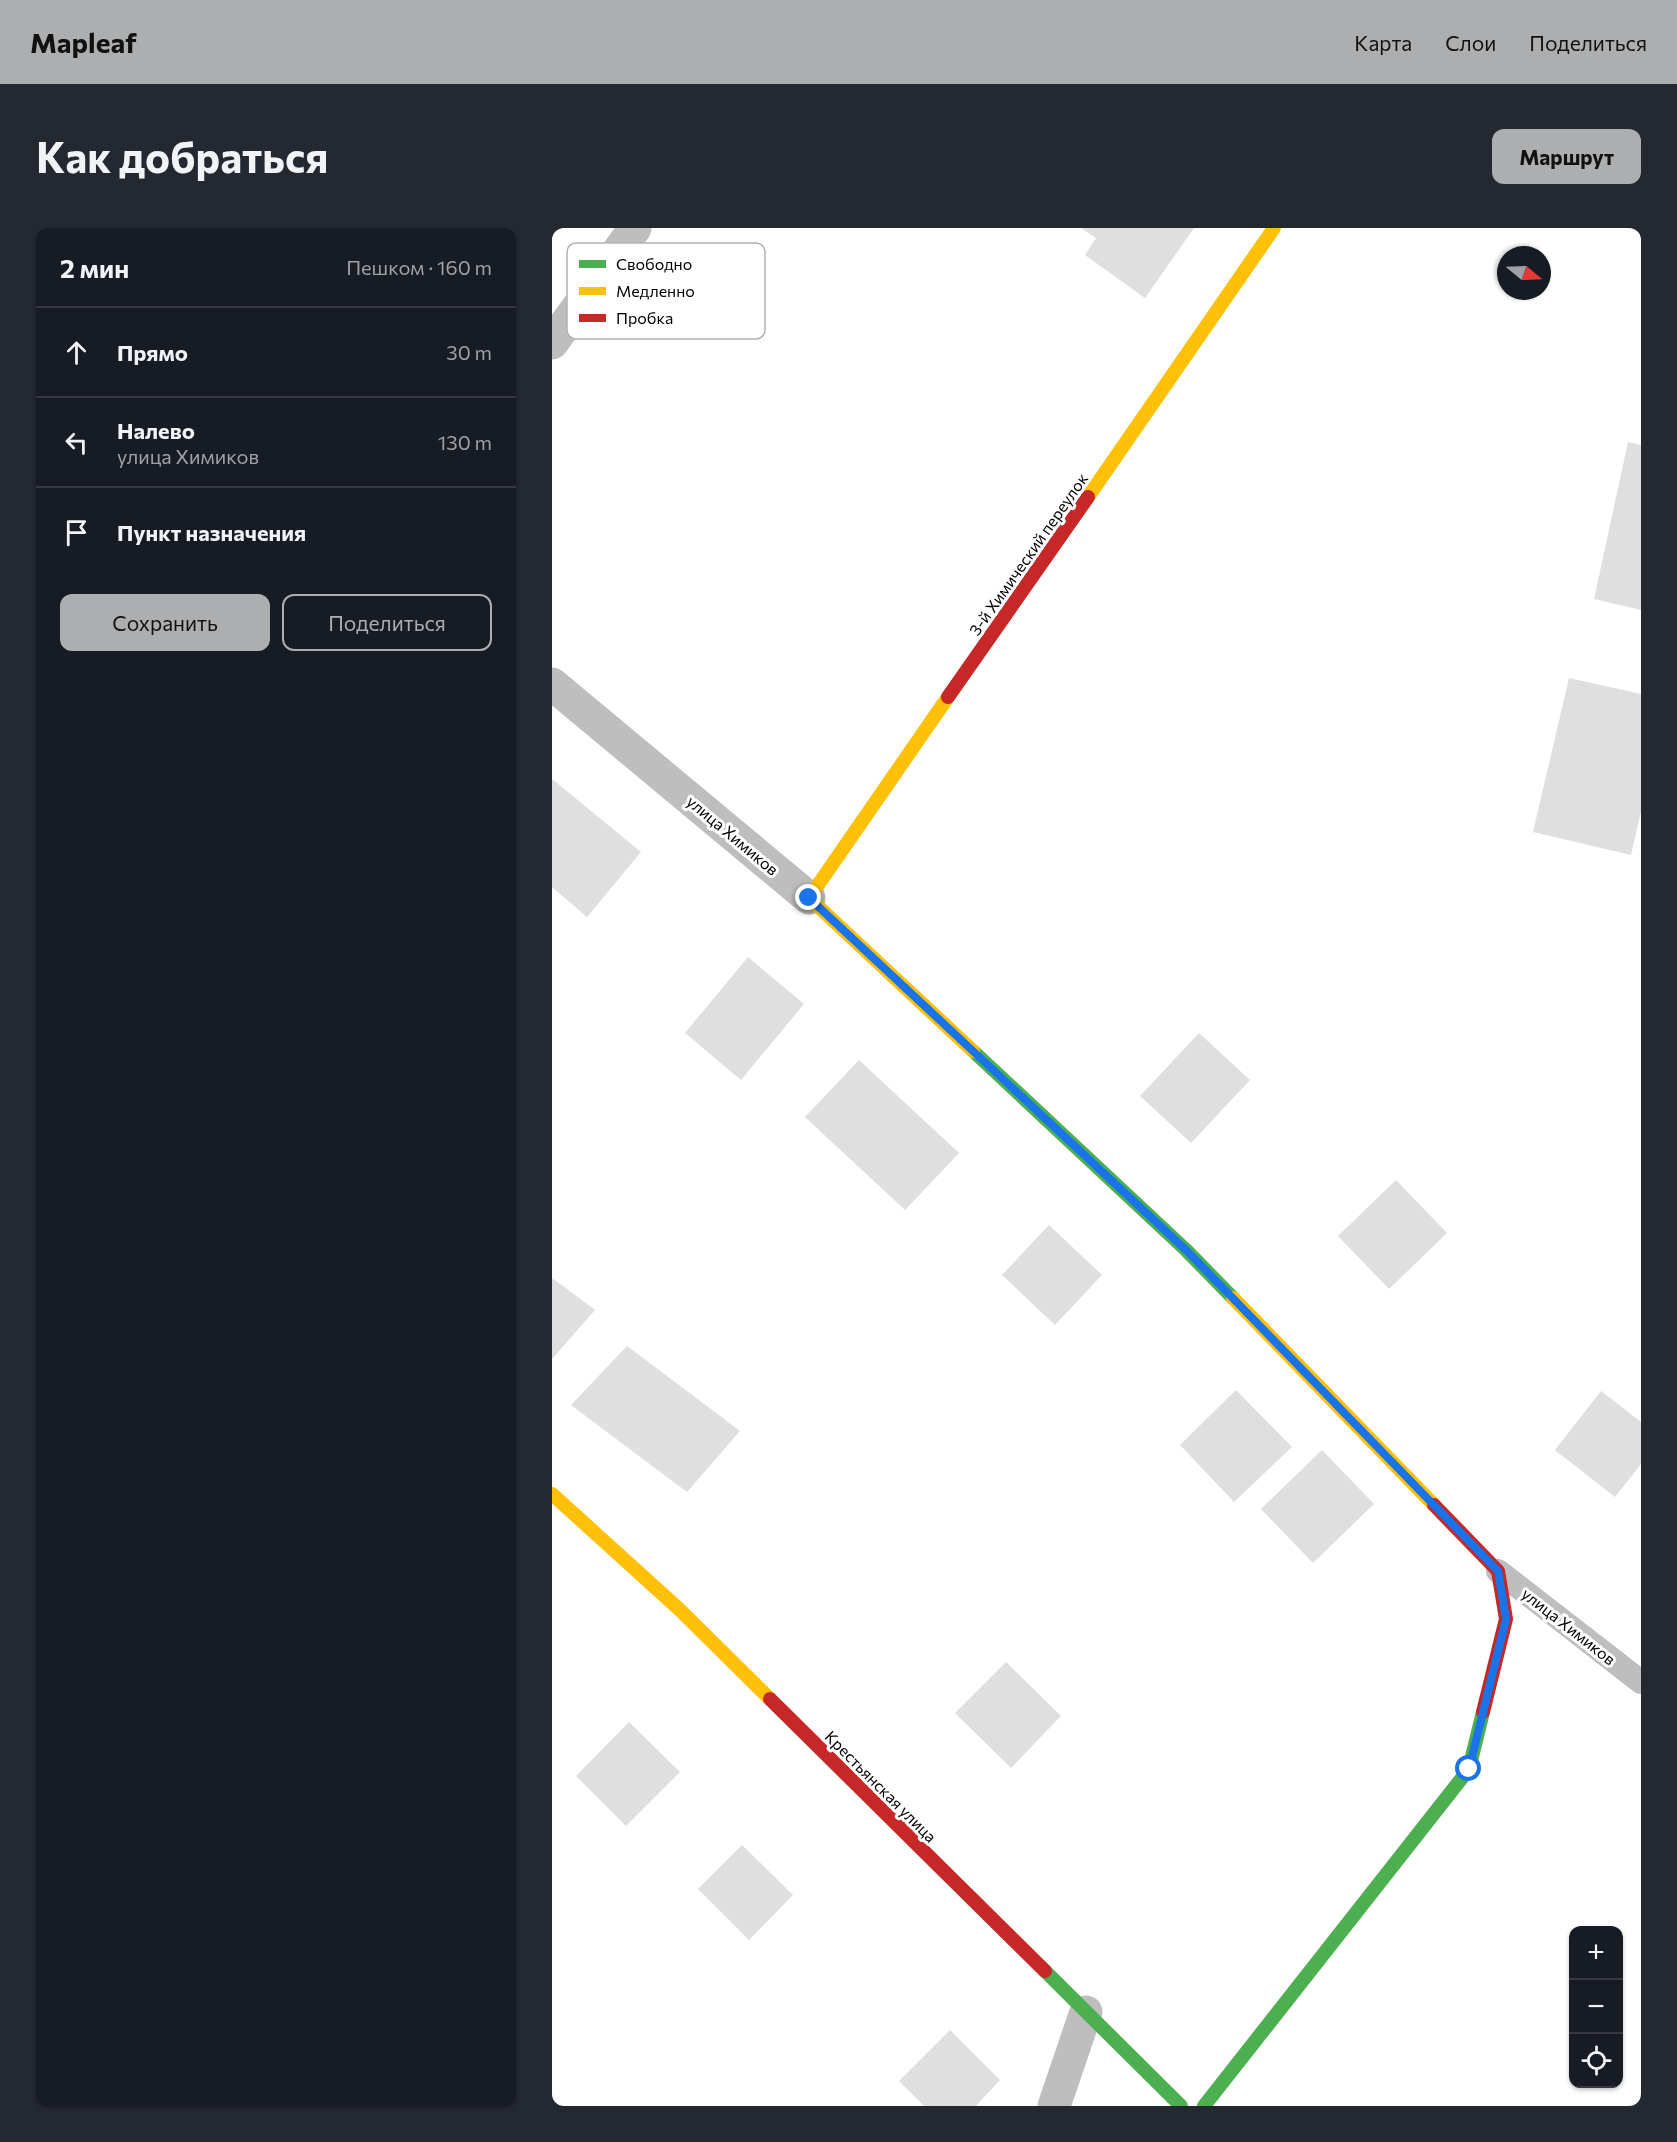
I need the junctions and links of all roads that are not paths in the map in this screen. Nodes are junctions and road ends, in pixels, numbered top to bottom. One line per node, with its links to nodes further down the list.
1 (635, 228): 3 (street)
2 (1274, 228): 7 (street, 3-й Химический переулок)
3 (624, 243)
4 (567, 322): 5 (street)
5 (552, 343)
6 (552, 684): 7 (street, улица Химиков)
7 (809, 898): 9 (street, улица Химиков)
8 (552, 1494): 11 (street, Крестьянская улица)
9 (1498, 1571): 10 (lane, улица Химиков); 14 (street)
10 (1641, 1682)
11 (1086, 2012): 12 (street); 13 (street, Крестьянская улица)
12 (1054, 2106)
13 (1181, 2106)
14 (1204, 2106)

